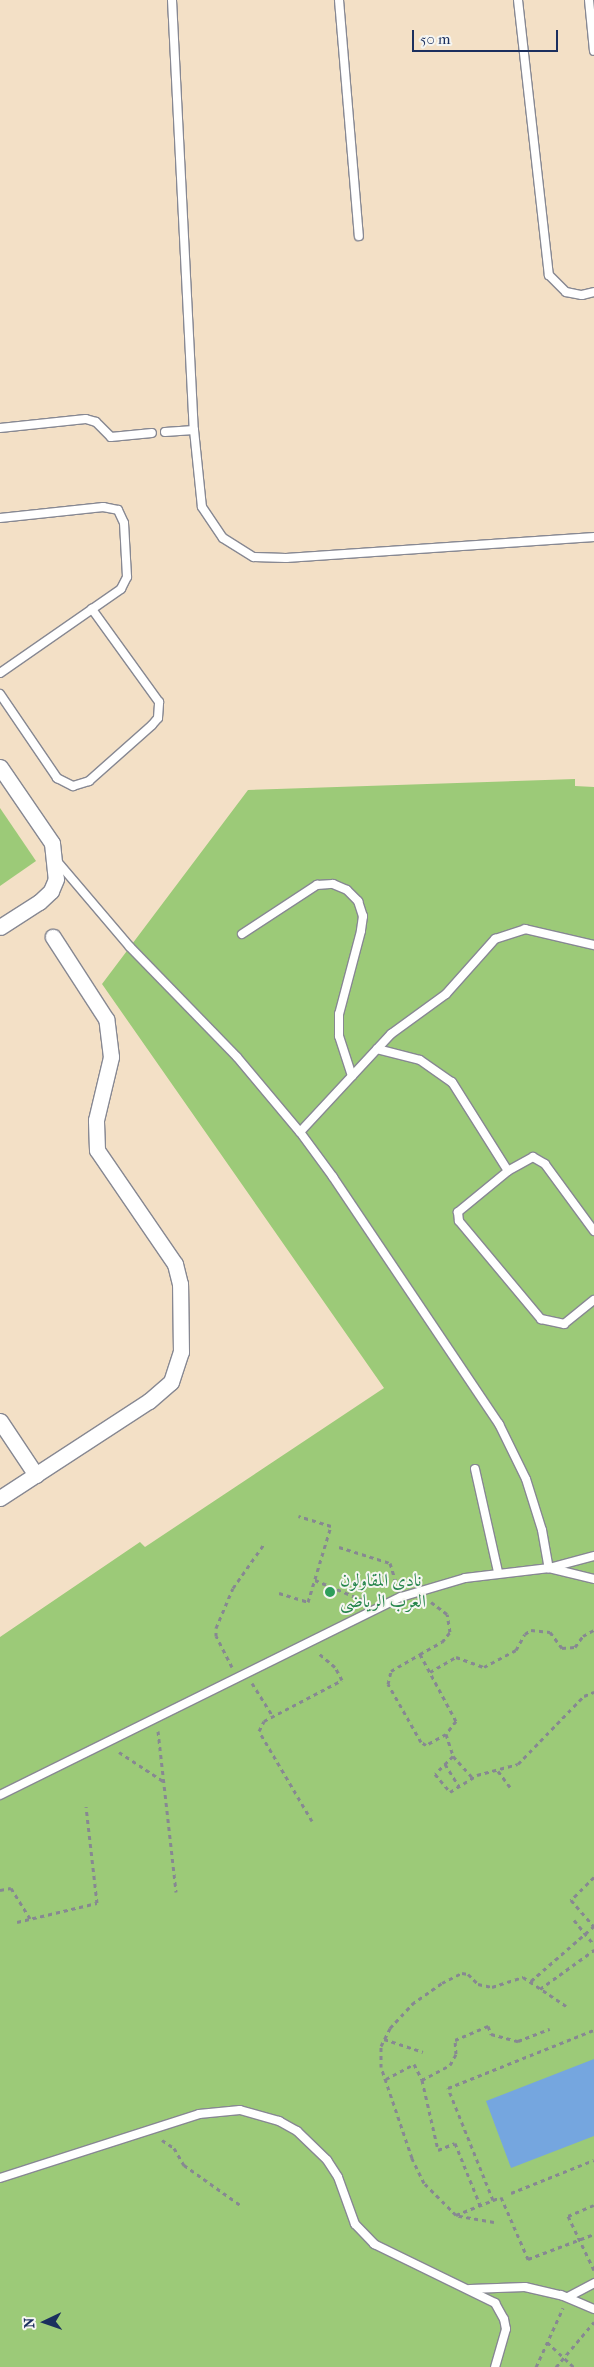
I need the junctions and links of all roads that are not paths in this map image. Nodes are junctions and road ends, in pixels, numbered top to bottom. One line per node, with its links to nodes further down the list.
1 (172, 0): 9 (lane)
2 (339, 0): 6 (lane)
3 (518, 0): 7 (lane)
4 (589, 0): 5 (lane)
5 (594, 51)
6 (359, 236)
7 (594, 292)
8 (0, 428): 11 (lane)
9 (194, 430): 10 (lane); 13 (lane)
10 (165, 432)
11 (152, 433)
12 (0, 518): 14 (lane)
13 (594, 537)
14 (92, 609): 15 (lane); 16 (lane)
15 (0, 674)
16 (0, 694)
17 (0, 767): 18 (street)
18 (56, 860): 19 (street); 25 (lane)
19 (0, 928)
20 (242, 934): 24 (lane)
21 (53, 937): 31 (street)
22 (594, 945): 23 (lane)
23 (377, 1049): 24 (lane); 26 (lane)
24 (352, 1076): 25 (lane)
25 (300, 1132): 34 (lane)
26 (508, 1172): 27 (lane); 28 (lane)
27 (594, 1231)
28 (594, 1300)
29 (0, 1421): 31 (street)
30 (475, 1469): 35 (lane)
31 (36, 1475): 32 (street)
32 (0, 1498)
33 (594, 1556): 34 (lane)
34 (549, 1568): 35 (lane); 36 (lane)
35 (498, 1572): 37 (lane)
36 (594, 1579)
37 (0, 1795)
38 (0, 2178): 40 (lane)
39 (594, 2283): 41 (lane)
40 (470, 2289): 41 (lane); 43 (lane)
41 (568, 2297): 42 (lane)
42 (594, 2308)
43 (495, 2367)

